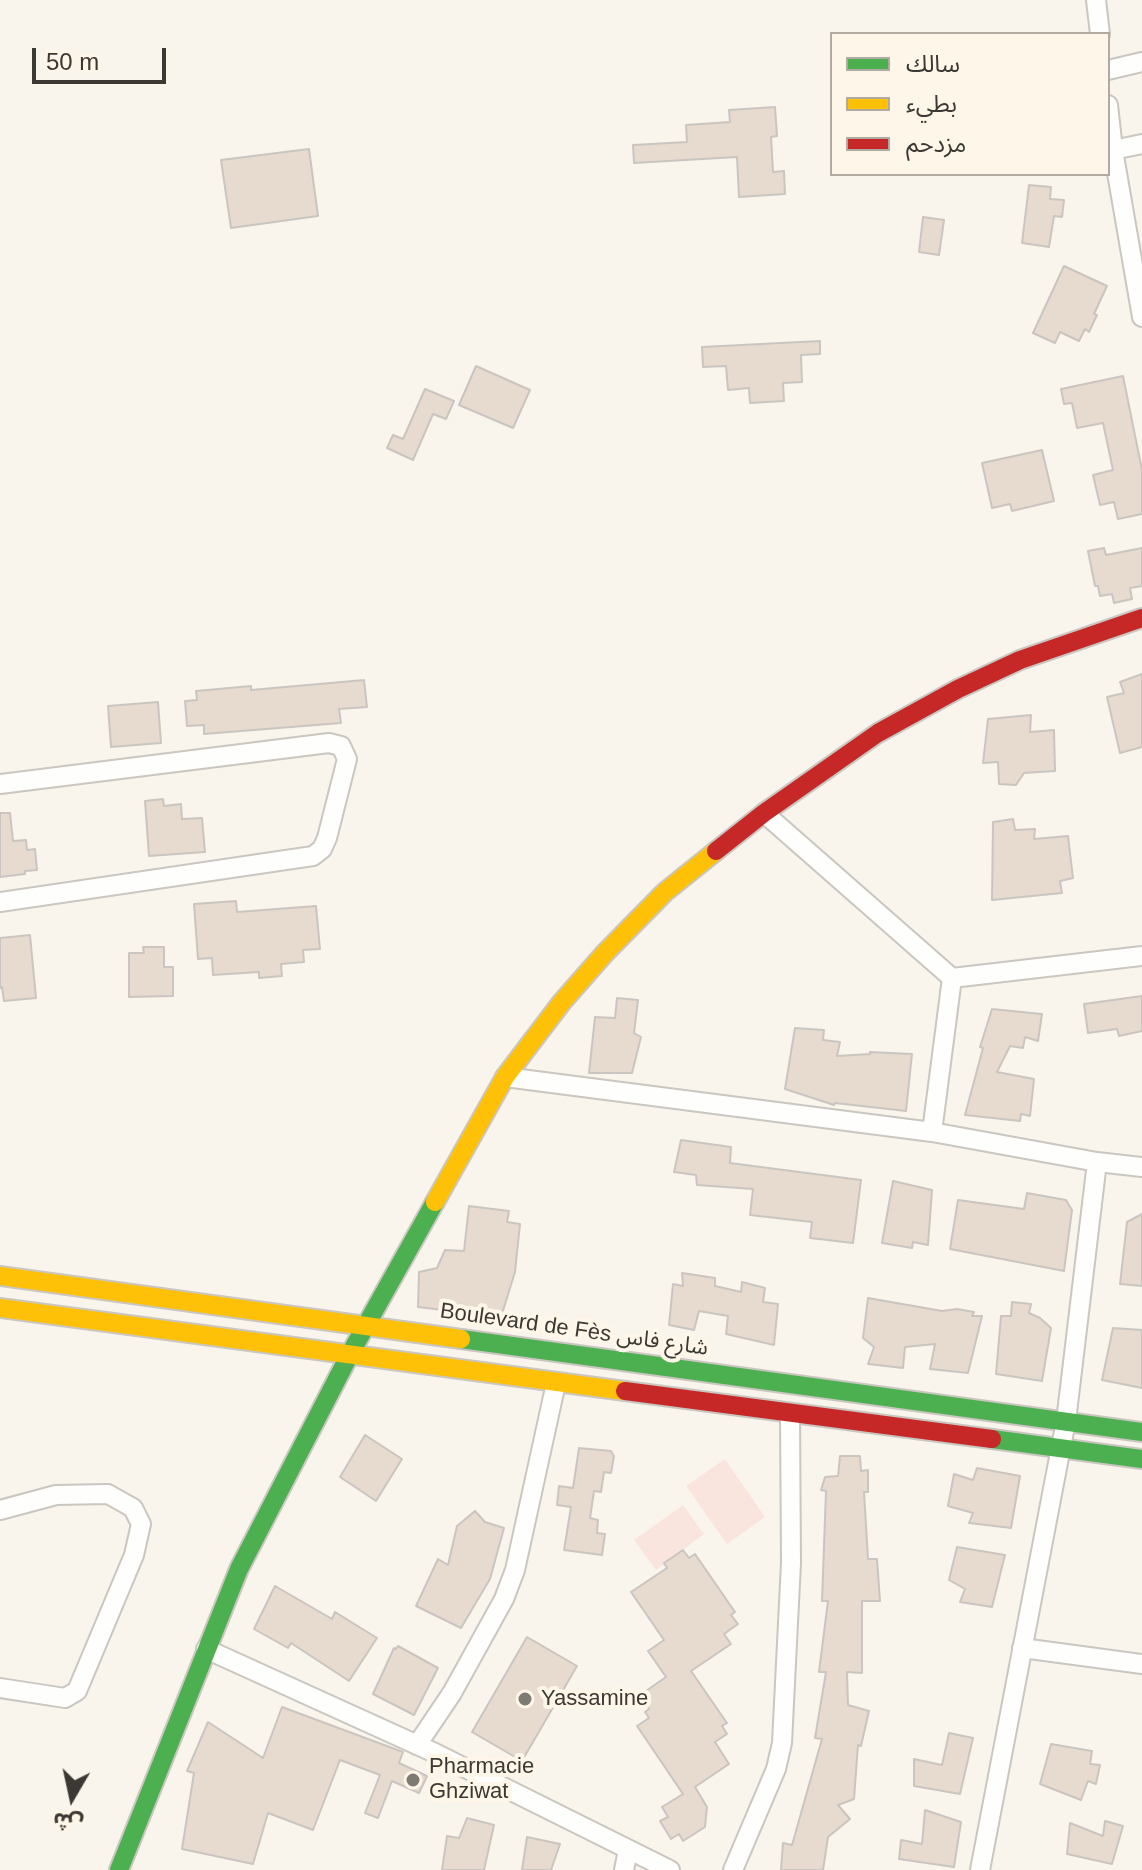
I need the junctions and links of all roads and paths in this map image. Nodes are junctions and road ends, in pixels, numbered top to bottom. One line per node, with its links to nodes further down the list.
1 (1096, 0): 2 (street)
2 (1100, 32)
3 (1142, 62): 4 (street)
4 (1110, 70)
5 (1110, 123): 7 (street)
6 (1142, 144): 7 (street)
7 (1113, 150): 8 (street)
8 (1142, 317)
9 (1142, 618): 11 (main road)
10 (0, 784): 12 (street)
11 (764, 813): 14 (street); 15 (main road)
12 (0, 902)
13 (1142, 956): 14 (street)
14 (952, 978): 16 (street)
15 (505, 1077): 16 (street); 21 (main road)
16 (932, 1132): 17 (street)
17 (1097, 1162): 18 (street); 25 (street)
18 (1142, 1167)
19 (0, 1276): 21 (main road, Boulevard de Fès شارع فاس)
20 (0, 1308): 22 (main road)
21 (365, 1325): 22 (main road); 25 (main road, Boulevard de Fès شارع فاس)
22 (350, 1354): 23 (main road); 31 (main road)
23 (556, 1383): 24 (main road); 34 (street)
24 (790, 1414): 27 (main road); 39 (street)
25 (1066, 1421): 26 (main road, Boulevard de Fès شارع فاس); 27 (street)
26 (1142, 1432)
27 (1061, 1448): 28 (main road); 30 (street)
28 (1142, 1459)
29 (0, 1510): 33 (street)
30 (1022, 1648): 32 (street); 40 (street)
31 (206, 1649): 34 (street); 36 (main road)
32 (1142, 1664)
33 (0, 1688)
34 (417, 1745): 35 (street)
35 (628, 1850): 37 (street); 38 (street)
36 (119, 1870)
37 (624, 1870)
38 (670, 1870)
39 (733, 1870)
40 (980, 1870)

